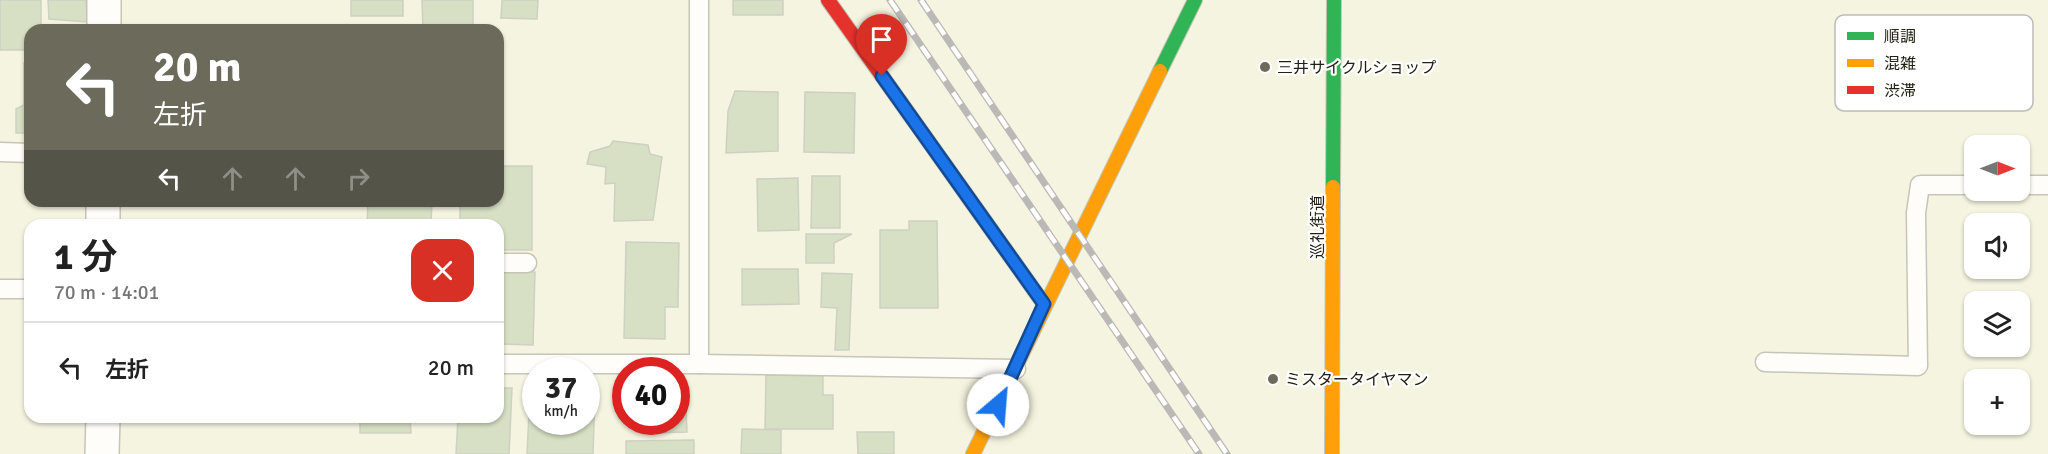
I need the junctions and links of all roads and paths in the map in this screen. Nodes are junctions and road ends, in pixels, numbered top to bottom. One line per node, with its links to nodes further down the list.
1 (104, 0): 6 (street)
2 (699, 0): 19 (lane)
3 (828, 0): 16 (street)
4 (1195, 0): 16 (street)
5 (1334, 0): 24 (street, 巡礼街道)
6 (104, 24)
7 (0, 153): 8 (lane)
8 (24, 153)
9 (1964, 185): 17 (lane)
10 (2030, 185): 11 (lane)
11 (2048, 185)
12 (504, 263): 13 (lane)
13 (527, 263)
14 (0, 289): 15 (lane)
15 (24, 289)
16 (1044, 304): 20 (street)
17 (1765, 362)
18 (504, 364): 19 (lane)
19 (699, 364): 20 (lane)
20 (1016, 369): 23 (street)
21 (102, 423): 22 (street)
22 (102, 454)
23 (974, 454)
24 (1332, 454)

